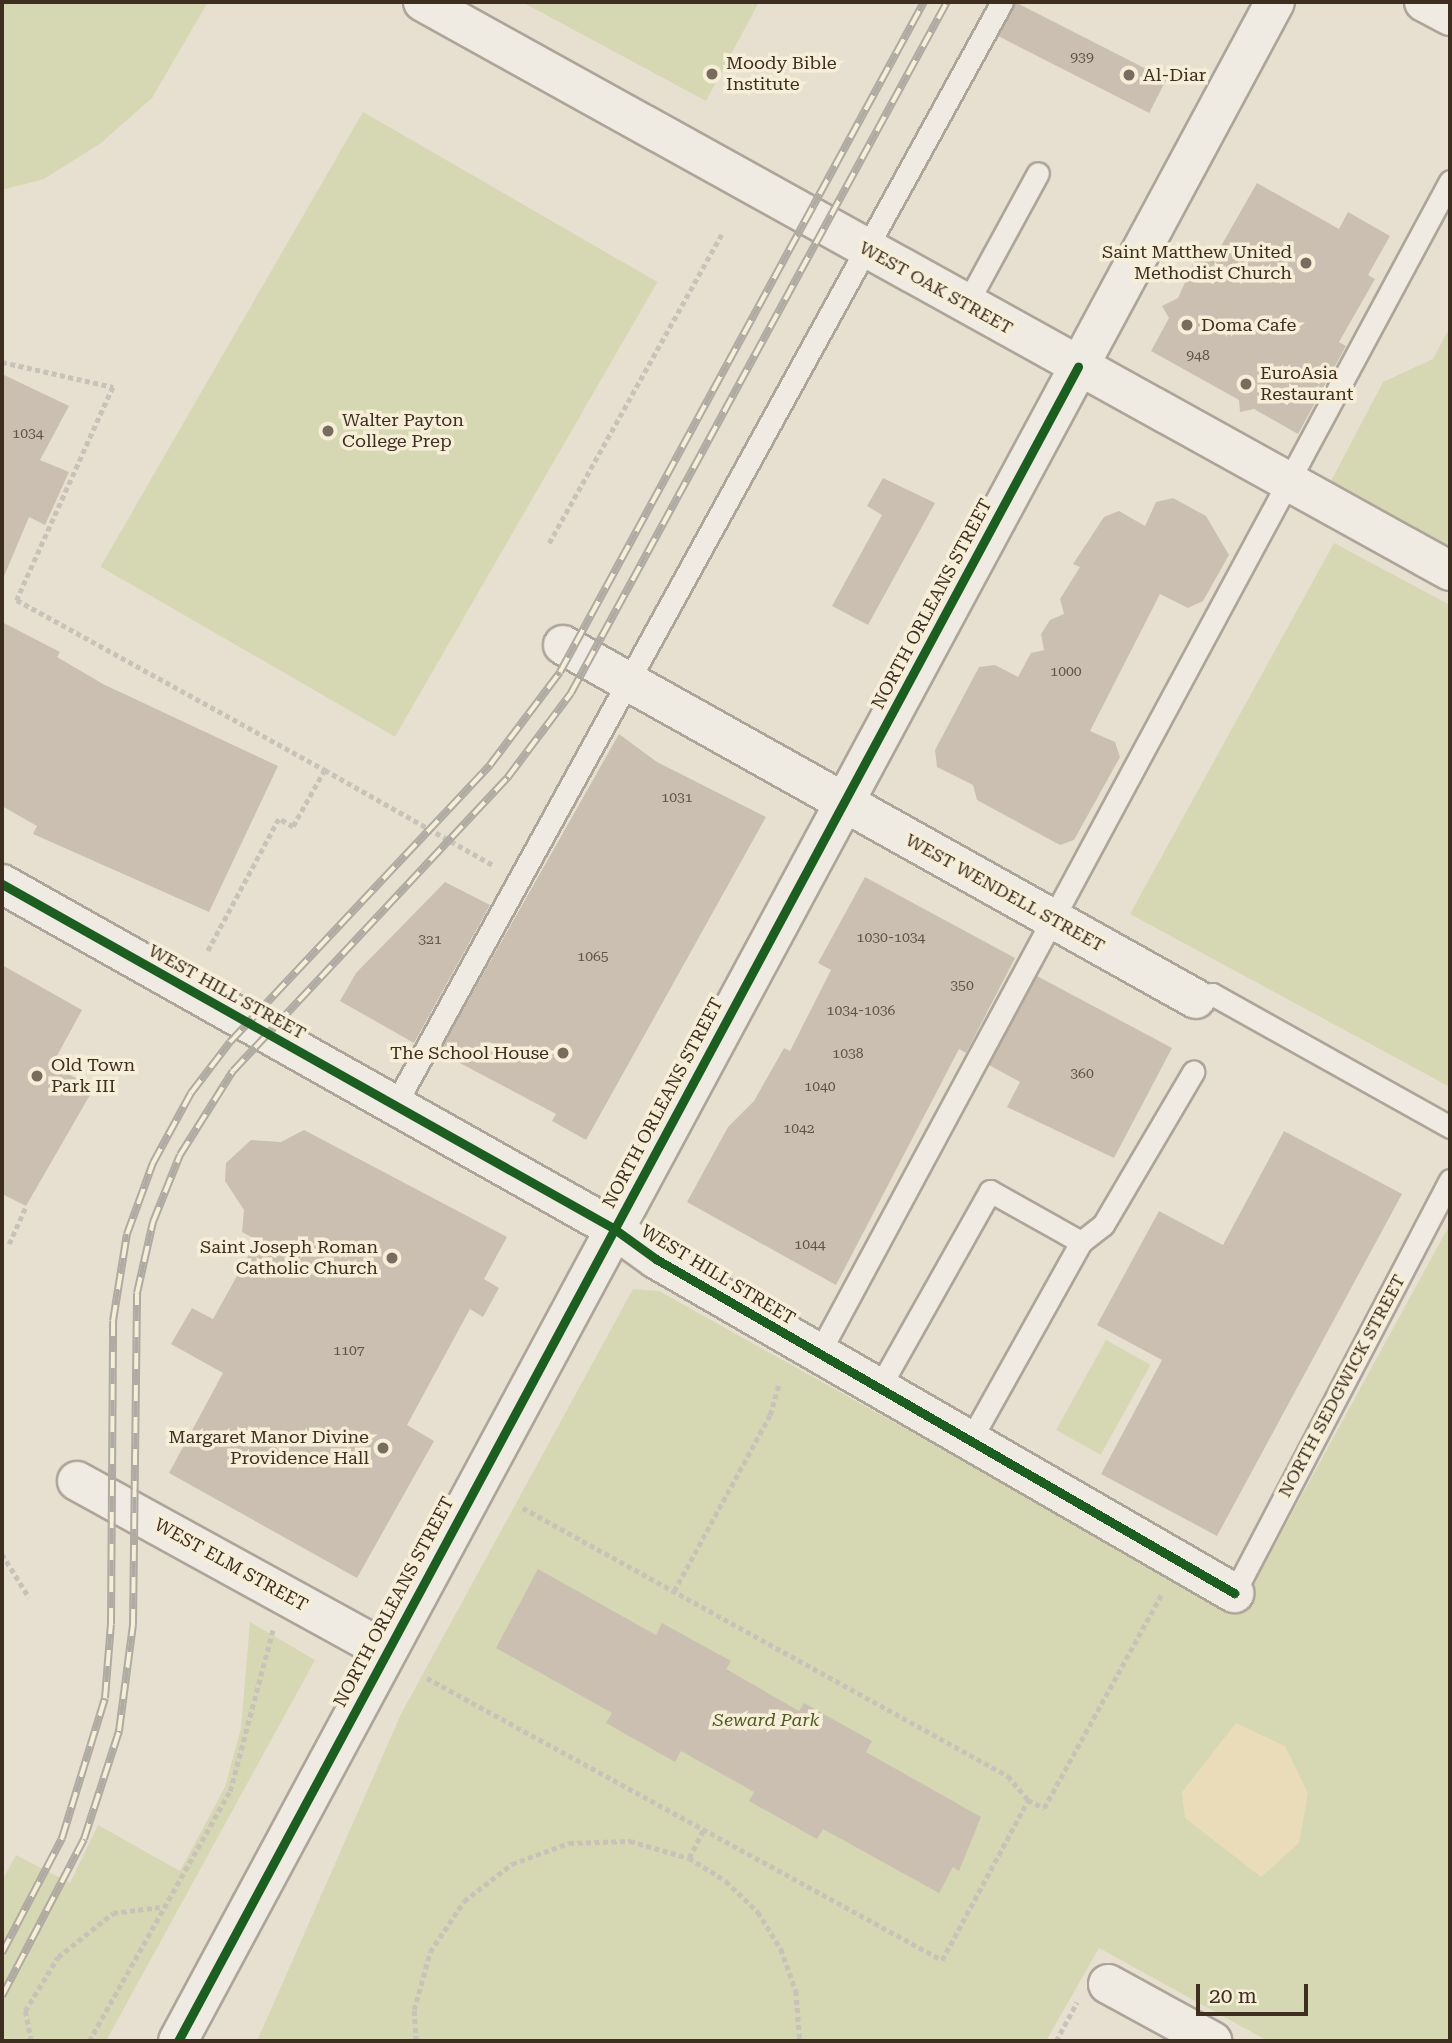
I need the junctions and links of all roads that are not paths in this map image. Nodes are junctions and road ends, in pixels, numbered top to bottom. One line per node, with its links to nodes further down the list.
1 (423, 2): 8 (street, WEST OAK STREET)
2 (1002, 2): 8 (lane)
3 (1275, 2): 10 (street, NORTH ORLEANS STREET)
4 (1424, 2): 5 (street)
5 (1450, 16)
6 (1038, 173): 9 (lane)
7 (1450, 181): 11 (lane)
8 (870, 251): 9 (street, WEST OAK STREET); 14 (lane)
9 (966, 305): 10 (street, WEST OAK STREET)
10 (1078, 367): 11 (street, WEST OAK STREET); 15 (street, NORTH ORLEANS STREET)
11 (1287, 484): 12 (street, WEST OAK STREET); 17 (lane)
12 (1450, 571)
13 (563, 645): 14 (street, WEST WENDELL STREET)
14 (632, 682): 15 (street, WEST WENDELL STREET); 20 (lane)
15 (844, 802): 17 (street, WEST WENDELL STREET); 23 (street, NORTH ORLEANS STREET)
16 (2, 884): 20 (street, WEST HILL STREET)
17 (1052, 920): 18 (street, WEST WENDELL STREET); 25 (lane)
18 (1196, 999): 21 (lane, WEST WENDELL STREET)
19 (1193, 1072): 24 (lane)
20 (395, 1105): 23 (street, WEST HILL STREET)
21 (1450, 1126)
22 (1450, 1180): 29 (lane, NORTH SEDGWICK STREET)
23 (613, 1228): 25 (street, WEST HILL STREET); 30 (street, NORTH ORLEANS STREET)
24 (1080, 1242): 26 (lane); 27 (lane)
25 (818, 1353): 26 (street, WEST HILL STREET)
26 (878, 1388): 27 (street, WEST HILL STREET)
27 (970, 1441): 29 (street, WEST HILL STREET)
28 (77, 1480): 30 (street, WEST ELM STREET)
29 (1234, 1593)
30 (385, 1650): 32 (street, NORTH ORLEANS STREET)
31 (1108, 1984): 33 (street)
32 (178, 2041)
33 (1212, 2041)

